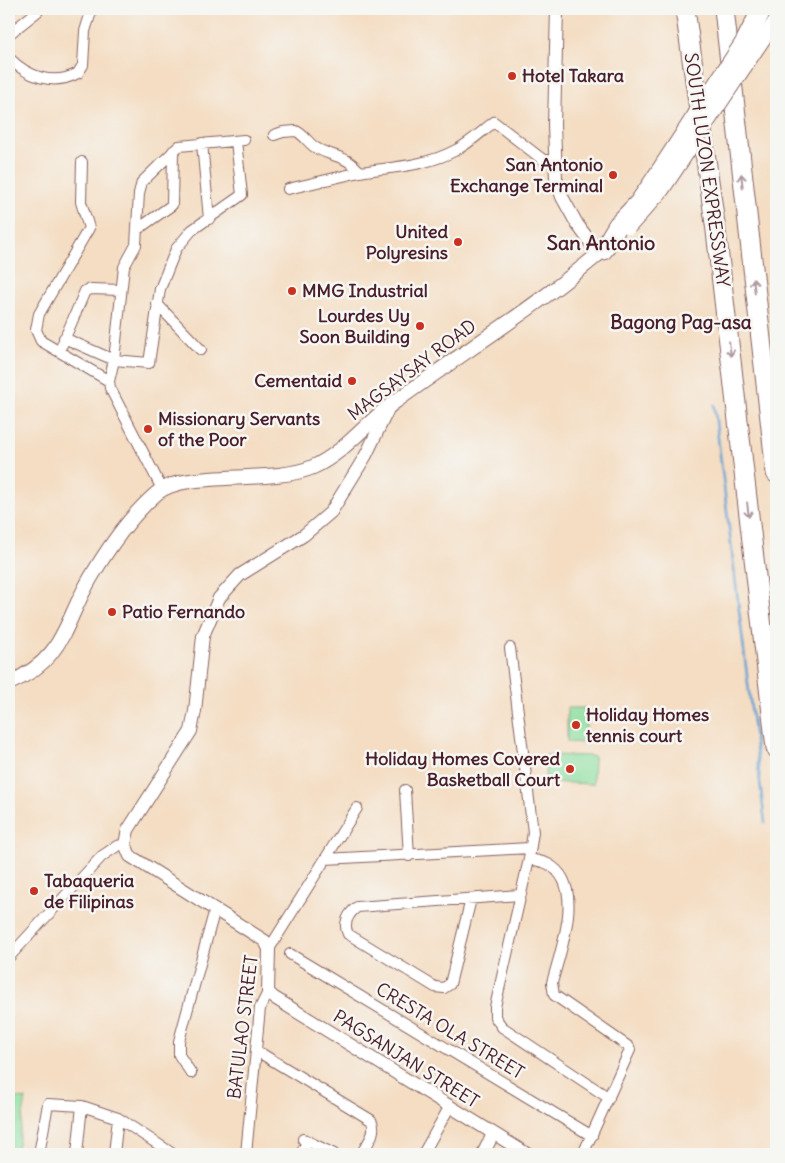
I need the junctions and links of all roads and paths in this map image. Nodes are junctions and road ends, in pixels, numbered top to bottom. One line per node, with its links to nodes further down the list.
1 (92, 9): 9 (street)
2 (557, 9): 14 (street)
3 (685, 9): 31 (highway, SOUTH LUZON EXPRESSWAY, one-way to 31)
4 (724, 9): 27 (highway, SOUTH LUZON EXPRESSWAY, one-way to 4)
5 (762, 9): 18 (highway, bridge)
6 (38, 11): 8 (street)
7 (776, 20): 18 (main road, bridge)
8 (9, 34)
9 (9, 58)
10 (274, 135): 15 (street)
11 (202, 143): 12 (street); 17 (street); 17 (street)
12 (173, 151): 19 (street); 19 (street)
13 (82, 162): 25 (street)
14 (554, 162): 15 (street); 20 (street)
15 (360, 172): 16 (street)
16 (288, 189)
17 (209, 219): 22 (street)
18 (623, 226): 20 (highway)
19 (138, 229): 21 (street)
20 (601, 252): 26 (main road, MAGSAYSAY ROAD)
21 (121, 290): 24 (street); 24 (street)
22 (158, 304): 23 (street); 24 (street)
23 (201, 350)
24 (114, 360): 25 (street)
25 (109, 381): 28 (street)
26 (390, 405): 28 (main road, MAGSAYSAY ROAD); 34 (street)
27 (776, 473)
28 (162, 488): 30 (main road)
29 (510, 648): 35 (street)
30 (9, 682)
31 (776, 748)
32 (405, 790): 36 (street)
33 (357, 808): 37 (street, BATULAO STREET)
34 (125, 844): 41 (street); 44 (street)
35 (530, 848): 36 (street); 38 (street)
36 (409, 856): 37 (street)
37 (325, 859): 42 (street, BATULAO STREET)
38 (528, 859): 39 (street); 48 (street)
39 (520, 895): 40 (street); 48 (street)
40 (471, 899): 40 (street)
41 (215, 909): 42 (street); 47 (street)
42 (270, 949): 45 (street, BATULAO STREET)
43 (290, 954): 53 (street, CRESTA OLA STREET)
44 (9, 957)
45 (268, 992): 46 (street, BATULAO STREET); 50 (street, PAGSANJAN STREET)
46 (257, 1051): 54 (street); 59 (street, BATULAO STREET)
47 (191, 1073)
48 (610, 1098): 53 (street)
49 (82, 1106): 51 (street); 55 (street); 56 (street)
50 (450, 1106): 52 (street, PAGSANJAN STREET); 62 (street)
51 (118, 1118): 57 (street); 58 (street)
52 (493, 1134): 63 (street); 64 (street, PAGSANJAN STREET)
53 (592, 1136): 65 (street)
54 (365, 1153)
55 (39, 1154)
56 (77, 1154)
57 (114, 1154)
58 (173, 1154)
59 (246, 1154)
60 (301, 1154): 61 (street)
61 (334, 1154)
62 (423, 1154)
63 (482, 1154)
64 (526, 1154)
65 (583, 1154)

